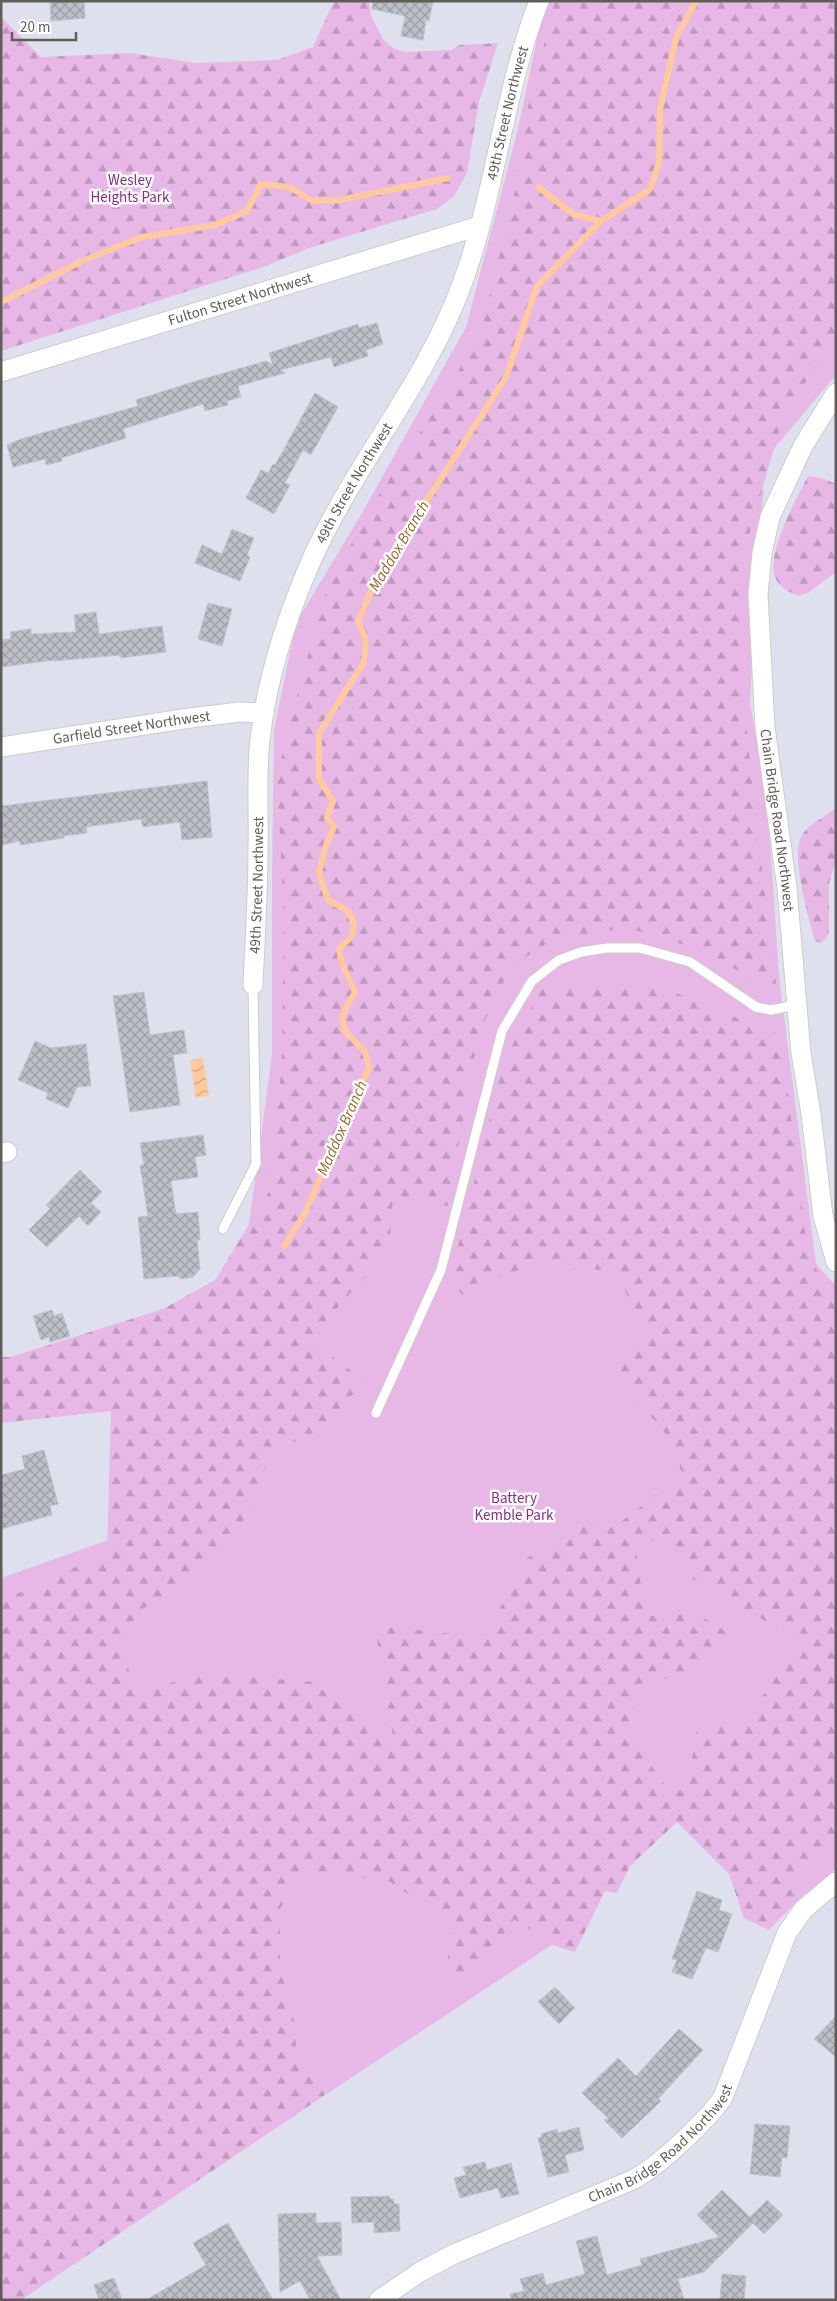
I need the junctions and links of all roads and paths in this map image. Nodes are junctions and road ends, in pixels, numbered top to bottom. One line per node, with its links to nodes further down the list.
1 (539, 1): 2 (street, 49th Street Northwest)
2 (479, 226): 3 (street, Fulton Street Northwest); 5 (street, 49th Street Northwest)
3 (1, 372)
4 (836, 393): 8 (street, Chain Bridge Road Northwest)
5 (264, 713): 6 (street, Garfield Street Northwest); 7 (street, 49th Street Northwest)
6 (1, 747)
7 (253, 985): 9 (lane)
8 (796, 1005): 10 (street, Chain Bridge Road Northwest); 11 (lane)
9 (223, 1229)
10 (836, 1262)
11 (376, 1413)
12 (836, 1882): 13 (street, Chain Bridge Road Northwest)
13 (379, 2300)

